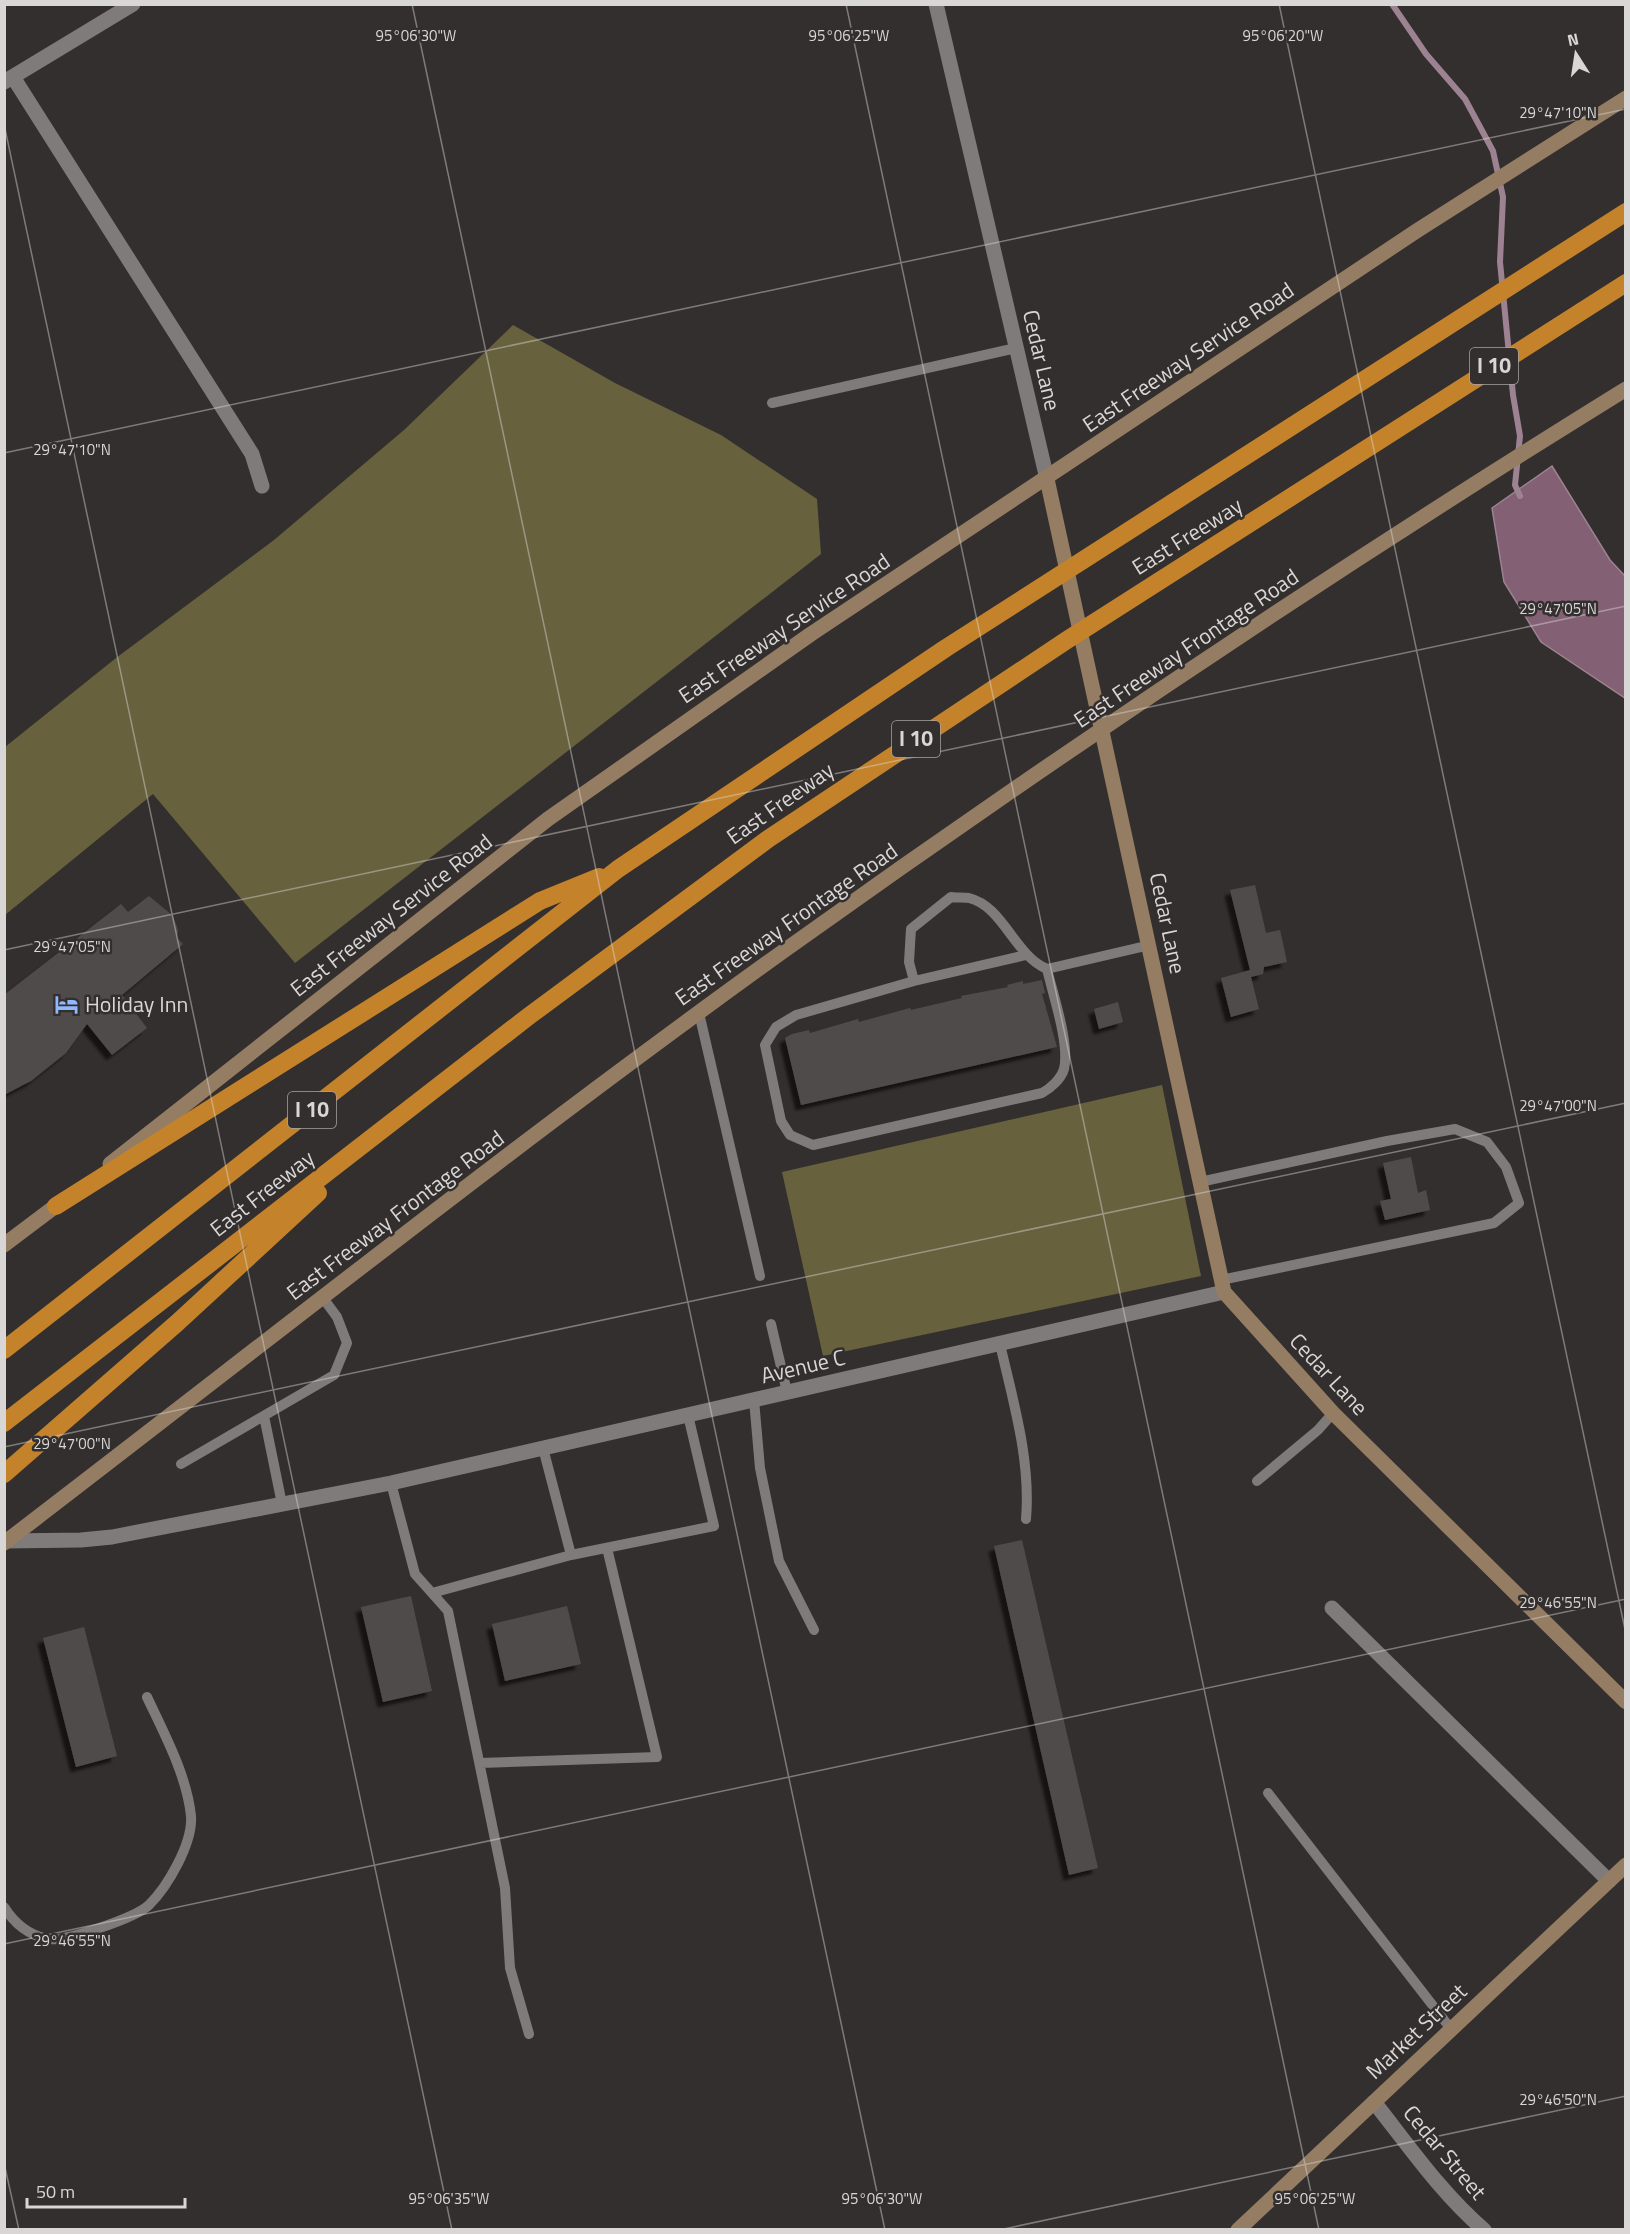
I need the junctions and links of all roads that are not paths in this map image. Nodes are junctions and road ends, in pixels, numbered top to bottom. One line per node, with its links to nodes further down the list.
1 (133, 4): 3 (street)
2 (936, 4): 7 (street, Cedar Lane)
3 (9, 79): 11 (street)
4 (1626, 98): 10 (main road, East Freeway Service Road)
5 (1626, 212): 13 (highway, East Freeway / I 10)
6 (1626, 282): 19 (highway, East Freeway / I 10)
7 (1016, 348): 9 (lane); 10 (street, Cedar Lane)
8 (1626, 389): 12 (main road, East Freeway Frontage Road)
9 (772, 403)
10 (1047, 479): 12 (main road, Cedar Lane); 21 (main road, East Freeway Service Road)
11 (262, 486)
12 (1102, 731): 14 (main road, Cedar Lane); 18 (main road, East Freeway Frontage Road)
13 (618, 869): 21 (highway); 28 (highway, East Freeway / I 10)
14 (1150, 945): 16 (lane); 20 (main road, Cedar Lane)
15 (1026, 955): 16 (lane); 17 (lane); 17 (lane)
16 (1047, 969): 17 (lane)
17 (914, 981)
18 (699, 1013): 23 (lane); 25 (main road, East Freeway Frontage Road)
19 (411, 1108): 34 (highway, East Freeway / I 10); 37 (highway)
20 (1200, 1182): 24 (main road, Cedar Lane); 24 (lane)
21 (56, 1206): 22 (main road, East Freeway Service Road)
22 (4, 1245)
23 (760, 1276)
24 (1223, 1286): 27 (street, Avenue C); 31 (main road, Cedar Lane)
25 (323, 1298): 33 (lane); 42 (main road, East Freeway Frontage Road)
26 (771, 1324): 29 (lane)
27 (1000, 1344): 29 (street, Avenue C); 41 (lane)
28 (4, 1350)
29 (787, 1392): 30 (street, Avenue C)
30 (754, 1400): 32 (street, Avenue C); 47 (lane)
31 (1333, 1413): 38 (lane); 49 (main road, Cedar Lane)
32 (688, 1415): 35 (street, Avenue C); 43 (lane)
33 (264, 1416): 36 (lane); 40 (lane)
34 (4, 1423)
35 (543, 1448): 39 (street, Avenue C); 44 (lane)
36 (181, 1464)
37 (4, 1474)
38 (1257, 1481)
39 (391, 1483): 40 (street, Avenue C); 45 (lane)
40 (282, 1504): 42 (street, Avenue C)
41 (1026, 1519)
42 (5, 1542)
43 (607, 1548): 44 (lane); 50 (lane)
44 (571, 1555): 45 (lane)
45 (432, 1593): 50 (lane)
46 (1332, 1608): 53 (street)
47 (814, 1630)
48 (147, 1697): 54 (lane)
49 (1626, 1702)
50 (480, 1763): 56 (lane)
51 (1268, 1793): 55 (lane)
52 (1626, 1865): 53 (main road, Market Street)
53 (1609, 1881): 55 (main road, Market Street)
54 (4, 1907)
55 (1451, 2030): 57 (main road, Market Street)
56 (529, 2034)
57 (1374, 2102): 58 (main road, Market Street); 59 (street, Cedar Street)
58 (1238, 2229)
59 (1484, 2229)

